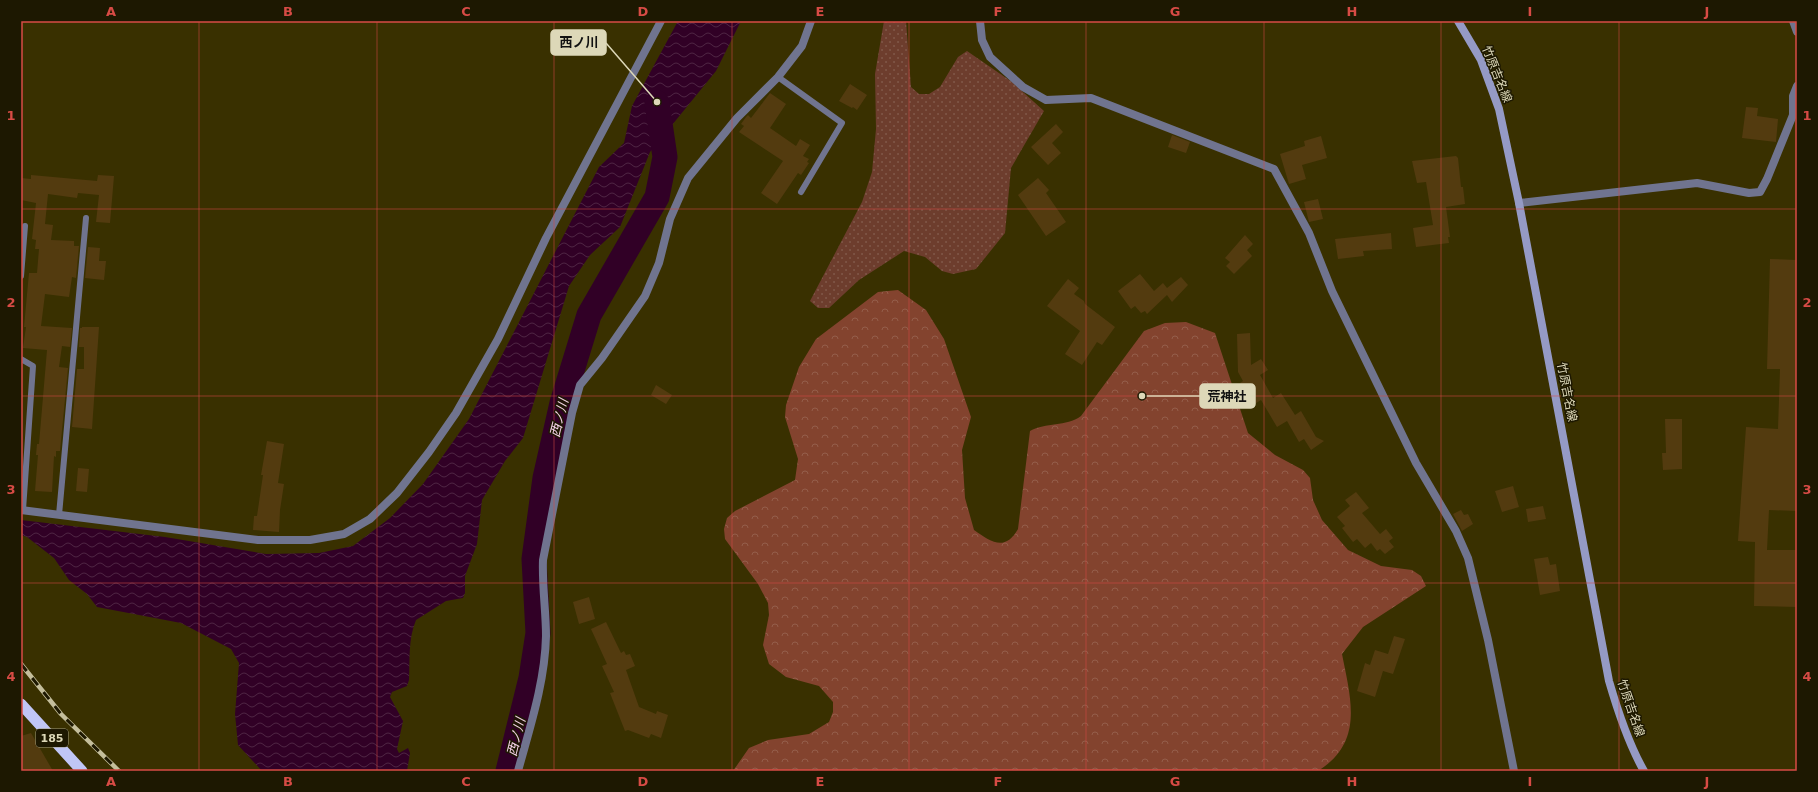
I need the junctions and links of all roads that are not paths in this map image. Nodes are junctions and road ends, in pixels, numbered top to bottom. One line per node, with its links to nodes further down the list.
1 (661, 21): 16 (street)
2 (811, 21): 7 (street)
3 (980, 21): 20 (street)
4 (1458, 21): 10 (main road, 竹原吉名線)
5 (1793, 21): 6 (street)
6 (1797, 32)
7 (778, 77): 9 (lane); 19 (street)
8 (1797, 86): 10 (street)
9 (801, 192)
10 (1519, 203): 21 (main road, 竹原吉名線)
11 (86, 218): 16 (lane)
12 (25, 226): 13 (lane)
13 (21, 276)
14 (21, 359): 15 (lane)
15 (22, 510): 16 (street)
16 (59, 515)
17 (21, 704): 18 (highway, 185)
18 (82, 771)
19 (518, 771)
20 (1514, 771)
21 (1644, 771)

